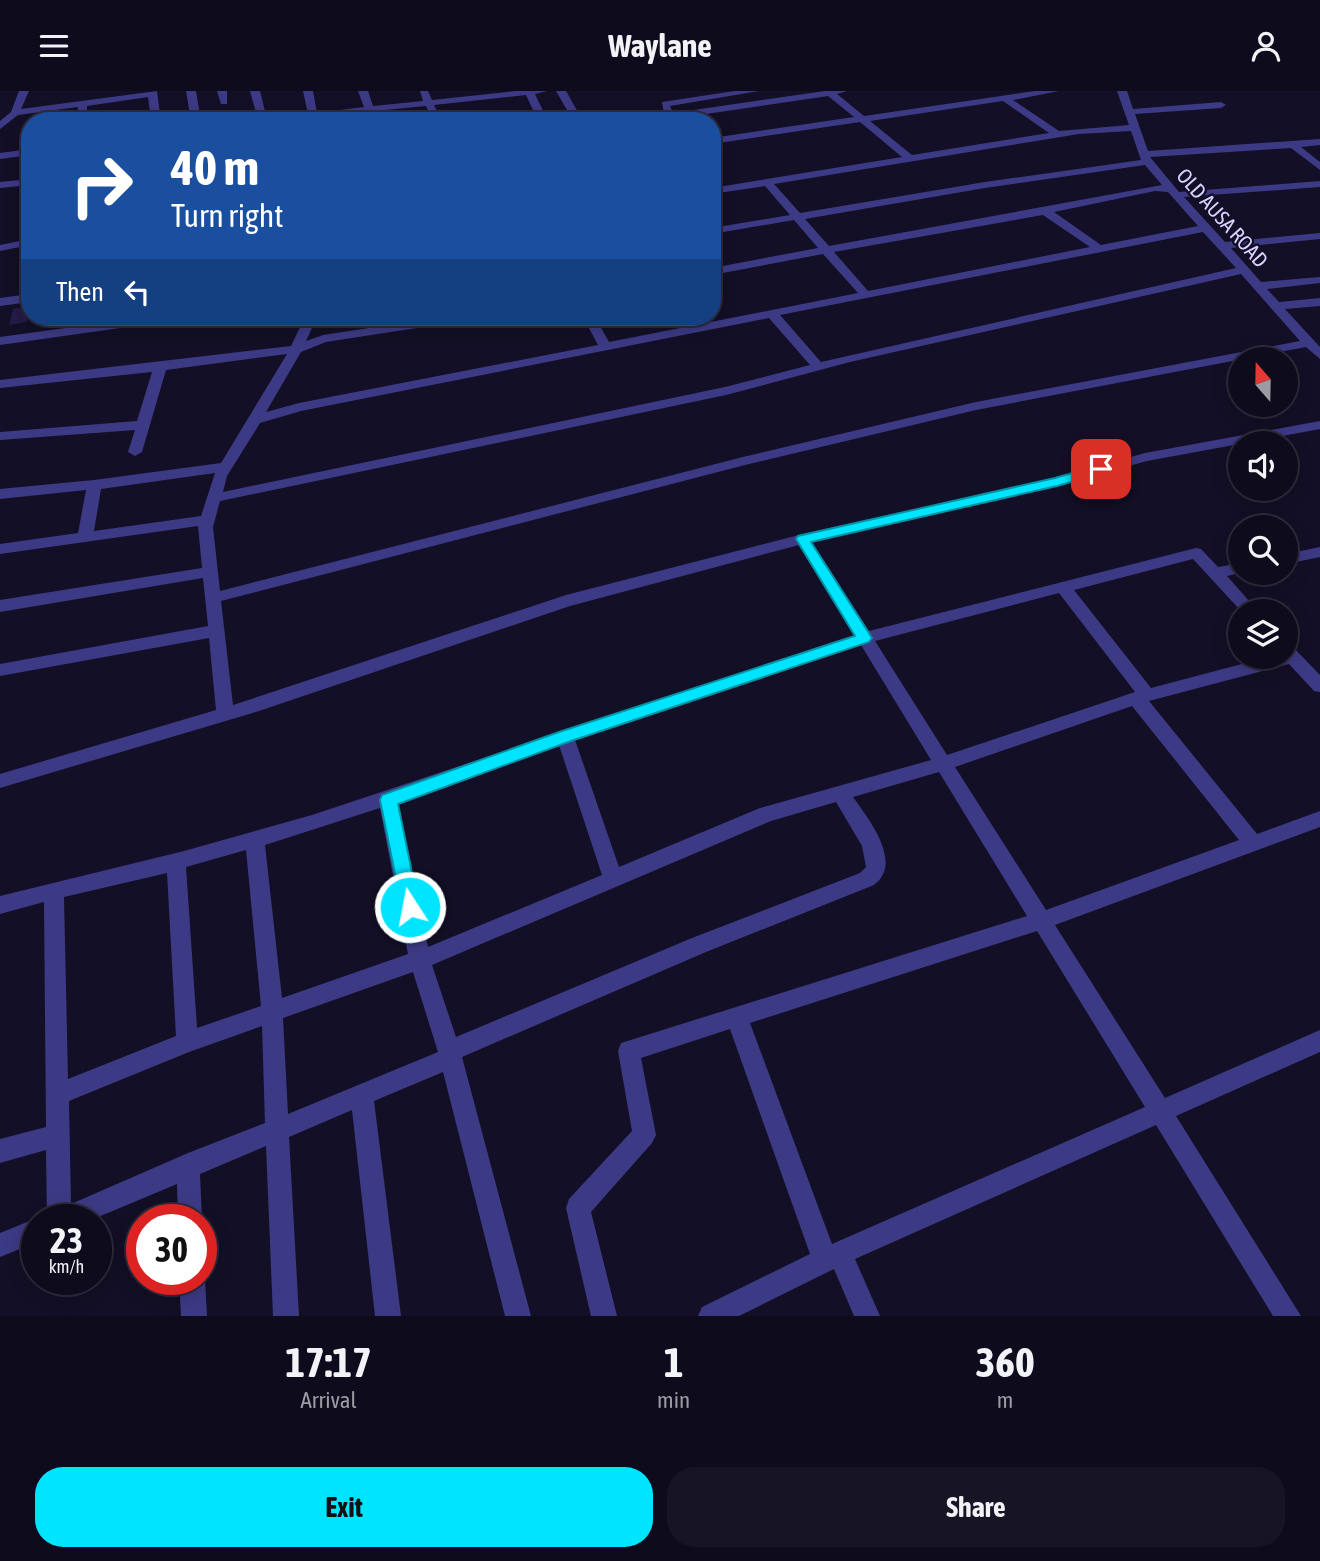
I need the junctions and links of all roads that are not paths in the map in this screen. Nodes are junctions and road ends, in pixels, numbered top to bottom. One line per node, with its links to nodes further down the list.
1 (24, 91): 40 (street)
2 (191, 91): 29 (street)
3 (308, 91): 31 (street)
4 (363, 91): 24 (street)
5 (423, 91): 20 (street)
6 (542, 91): 14 (street)
7 (561, 91): 36 (street)
8 (659, 91): 22 (street)
9 (754, 91): 15 (street)
10 (842, 91): 18 (street)
11 (1054, 91): 19 (street)
12 (1122, 91): 39 (street, OLD AUSA ROAD)
13 (258, 92): 30 (street)
14 (529, 92): 17 (street); 35 (street)
15 (733, 92): 22 (street)
16 (152, 93): 21 (street); 28 (street)
17 (500, 93): 20 (street)
18 (830, 93): 38 (street); 41 (street)
19 (1005, 98): 41 (street); 44 (street)
20 (428, 102): 24 (street); 34 (street)
21 (83, 104): 26 (street); 27 (street)
22 (665, 104): 37 (street)
23 (1221, 105): 39 (street)
24 (369, 109): 32 (street); 33 (street)
25 (21, 112): 40 (street)
26 (23, 112)
27 (83, 112)
28 (155, 112)
29 (194, 112)
30 (261, 112)
31 (313, 112)
32 (351, 112)
33 (370, 112)
34 (433, 112)
35 (539, 112)
36 (573, 112)
37 (668, 112)
38 (697, 112)
39 (1130, 112): 43 (street, OLD AUSA ROAD)
40 (15, 113): 42 (street)
41 (861, 119): 45 (street); 51 (street)
42 (0, 125)
43 (1135, 128): 44 (street); 50 (street, OLD AUSA ROAD)
44 (1058, 135): 51 (street)
45 (721, 140)
46 (1320, 142): 47 (street)
47 (1293, 145): 50 (street); 52 (street)
48 (21, 153): 49 (street)
49 (0, 156)
50 (1145, 158): 58 (street, OLD AUSA ROAD); 60 (street)
51 (911, 159): 53 (street)
52 (1320, 167)
53 (767, 182): 57 (street); 60 (street)
54 (21, 183): 56 (street)
55 (1320, 184): 58 (street)
56 (0, 185)
57 (721, 190)
58 (1173, 192): 59 (street); 61 (street, OLD AUSA ROAD)
59 (1045, 211): 66 (street); 68 (street)
60 (798, 218): 62 (street); 68 (street)
61 (1205, 228): 65 (street, OLD AUSA ROAD); 66 (street)
62 (721, 230)
63 (1320, 236): 65 (street)
64 (21, 244): 67 (street)
65 (1221, 246): 70 (street, OLD AUSA ROAD)
66 (1097, 247): 73 (street)
67 (0, 248)
68 (826, 250): 69 (street); 73 (street)
69 (721, 270)
70 (1243, 271): 72 (street, OLD AUSA ROAD); 91 (street)
71 (1320, 280): 72 (street)
72 (1257, 286): 77 (street, OLD AUSA ROAD)
73 (866, 295): 78 (street)
74 (21, 299): 75 (street)
75 (0, 302)
76 (1320, 302): 77 (street)
77 (1274, 306): 86 (street, OLD AUSA ROAD)
78 (772, 314): 79 (street); 91 (street)
79 (721, 324)
80 (106, 326): 85 (street)
81 (307, 326): 88 (street)
82 (405, 326): 88 (street)
83 (594, 326): 87 (street)
84 (713, 326): 87 (street)
85 (0, 341)
86 (1308, 343): 89 (street, OLD AUSA ROAD); 112 (street)
87 (606, 348): 93 (street)
88 (296, 349): 90 (street); 93 (street)
89 (1320, 355)
90 (160, 367): 92 (street); 94 (street)
91 (818, 367): 101 (street)
92 (0, 384)
93 (255, 421): 98 (street)
94 (143, 425): 96 (street); 97 (street)
95 (1320, 425): 104 (street)
96 (0, 436)
97 (135, 452)
98 (225, 467): 99 (street); 101 (street)
99 (94, 485): 100 (street); 103 (street)
100 (0, 494)
101 (214, 498): 102 (street)
102 (208, 520): 103 (street); 109 (street)
103 (85, 537): 105 (street)
104 (803, 539): 116 (street); 122 (street)
105 (0, 549)
106 (1320, 552): 107 (street)
107 (1298, 557)
108 (1228, 570): 110 (street)
109 (210, 572): 112 (street); 114 (street)
110 (1215, 573): 111 (street); 113 (street)
111 (1063, 587): 116 (street); 121 (street)
112 (213, 598): 115 (street)
113 (1239, 599)
114 (0, 606)
115 (215, 631): 119 (street); 122 (street)
116 (864, 638): 123 (street); 124 (street)
117 (1298, 663): 120 (street)
118 (1236, 669): 121 (street)
119 (0, 670)
120 (1320, 686)
121 (1142, 697): 124 (street); 130 (street)
122 (225, 712): 125 (street)
123 (565, 736): 127 (street); 132 (street)
124 (941, 764): 126 (street); 135 (street)
125 (0, 781)
126 (841, 793): 132 (street); 141 (street)
127 (388, 800): 129 (street); 136 (street)
128 (1320, 819): 130 (street)
129 (255, 841): 131 (street); 137 (street)
130 (1254, 843): 135 (street)
131 (176, 863): 133 (street); 140 (street)
132 (613, 879): 136 (street)
133 (54, 891): 134 (street); 142 (street)
134 (0, 905)
135 (1041, 921): 138 (street); 144 (street)
136 (421, 960): 137 (street); 141 (street)
137 (271, 1013): 140 (street); 145 (street)
138 (737, 1017): 154 (street); 160 (street)
139 (1320, 1041): 144 (street)
140 (187, 1042): 142 (street)
141 (450, 1054): 143 (street); 159 (street)
142 (57, 1094): 146 (street)
143 (362, 1094): 145 (street); 158 (street)
144 (1159, 1110): 154 (street); 163 (street)
145 (277, 1130): 148 (street); 157 (street)
146 (58, 1135): 147 (street); 149 (street)
147 (0, 1151)
148 (188, 1165): 150 (street); 151 (street)
149 (60, 1204)
150 (97, 1204)
151 (189, 1204)
152 (21, 1236): 153 (street)
153 (0, 1245)
154 (833, 1257): 161 (street); 162 (street)
155 (193, 1295): 156 (street)
156 (194, 1316)
157 (286, 1316)
158 (387, 1316)
159 (518, 1316)
160 (604, 1316)
161 (710, 1316)
162 (867, 1316)
163 (1288, 1316)

